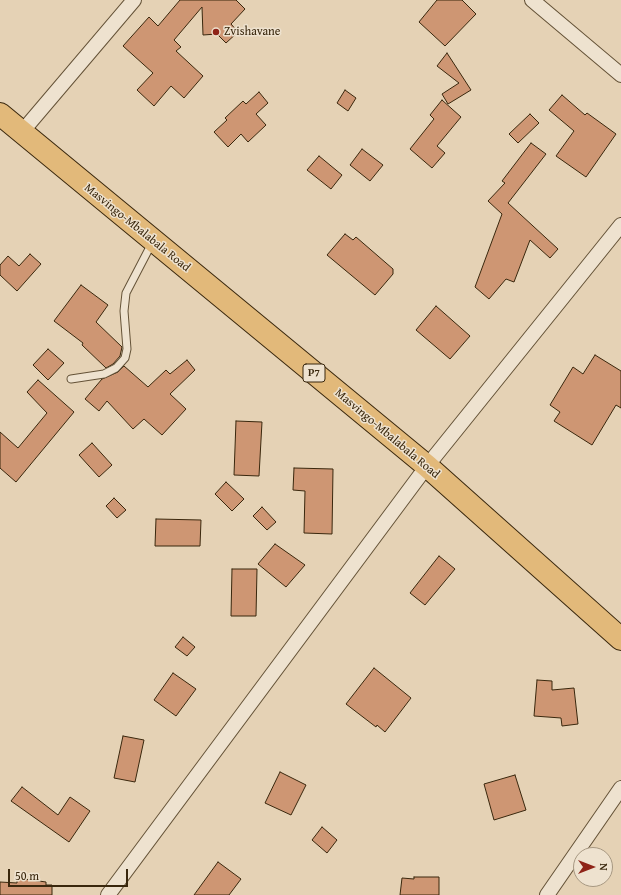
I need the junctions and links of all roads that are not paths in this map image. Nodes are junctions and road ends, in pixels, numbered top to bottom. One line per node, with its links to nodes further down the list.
1 (134, 0): 5 (street)
2 (532, 0): 3 (street)
3 (621, 75)
4 (0, 114): 5 (highway, Masvingo-Mbalabala Road / P7)
5 (21, 133): 7 (highway, Masvingo-Mbalabala Road / P7)
6 (621, 225): 9 (street)
7 (153, 241): 8 (lane); 9 (highway, Masvingo-Mbalabala Road / P7)
8 (71, 379)
9 (427, 466): 10 (highway, Masvingo-Mbalabala Road / P7); 12 (street)
10 (621, 639)
11 (621, 788): 13 (street)
12 (108, 895)
13 (547, 895)

